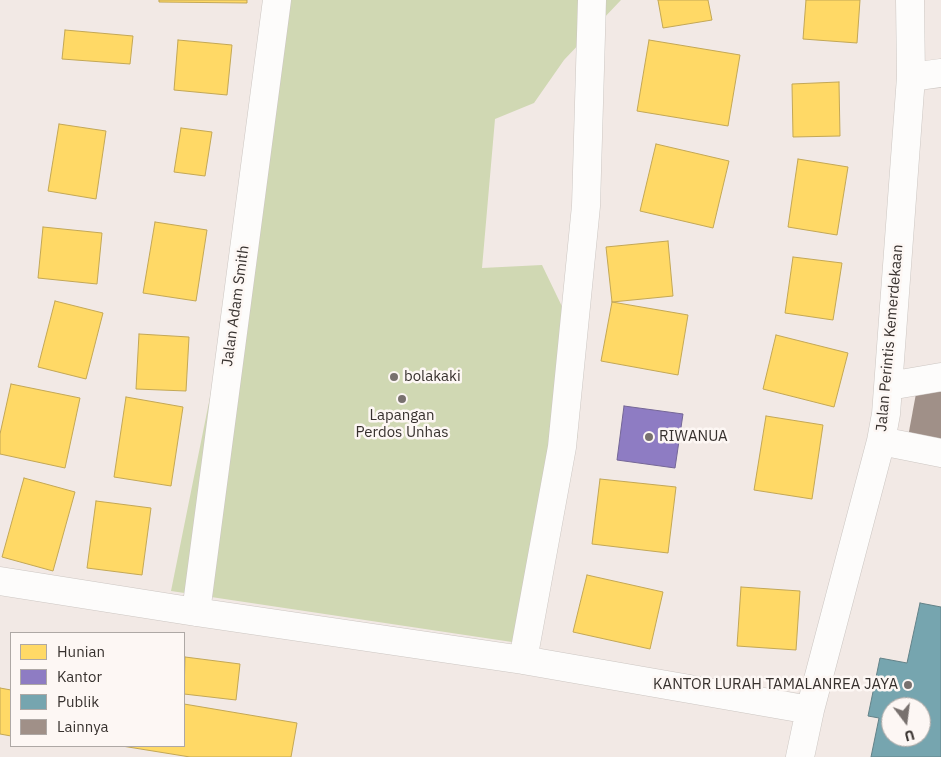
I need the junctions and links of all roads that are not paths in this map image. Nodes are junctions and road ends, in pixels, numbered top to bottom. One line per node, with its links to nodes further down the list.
1 (277, 0): 11 (street, Jalan Adam Smith)
2 (592, 0): 12 (street)
3 (910, 0): 5 (street, Jalan Perintis Kemerdekaan)
4 (941, 73): 5 (street)
5 (911, 77): 7 (street, Jalan Perintis Kemerdekaan)
6 (941, 377): 7 (street)
7 (889, 386): 8 (street, Jalan Perintis Kemerdekaan)
8 (880, 441): 9 (street); 13 (street, Jalan Perintis Kemerdekaan)
9 (941, 453)
10 (0, 581): 11 (street)
11 (196, 612): 12 (street)
12 (523, 660): 13 (street)
13 (810, 710): 14 (street, Jalan Perintis Kemerdekaan)
14 (800, 757)

